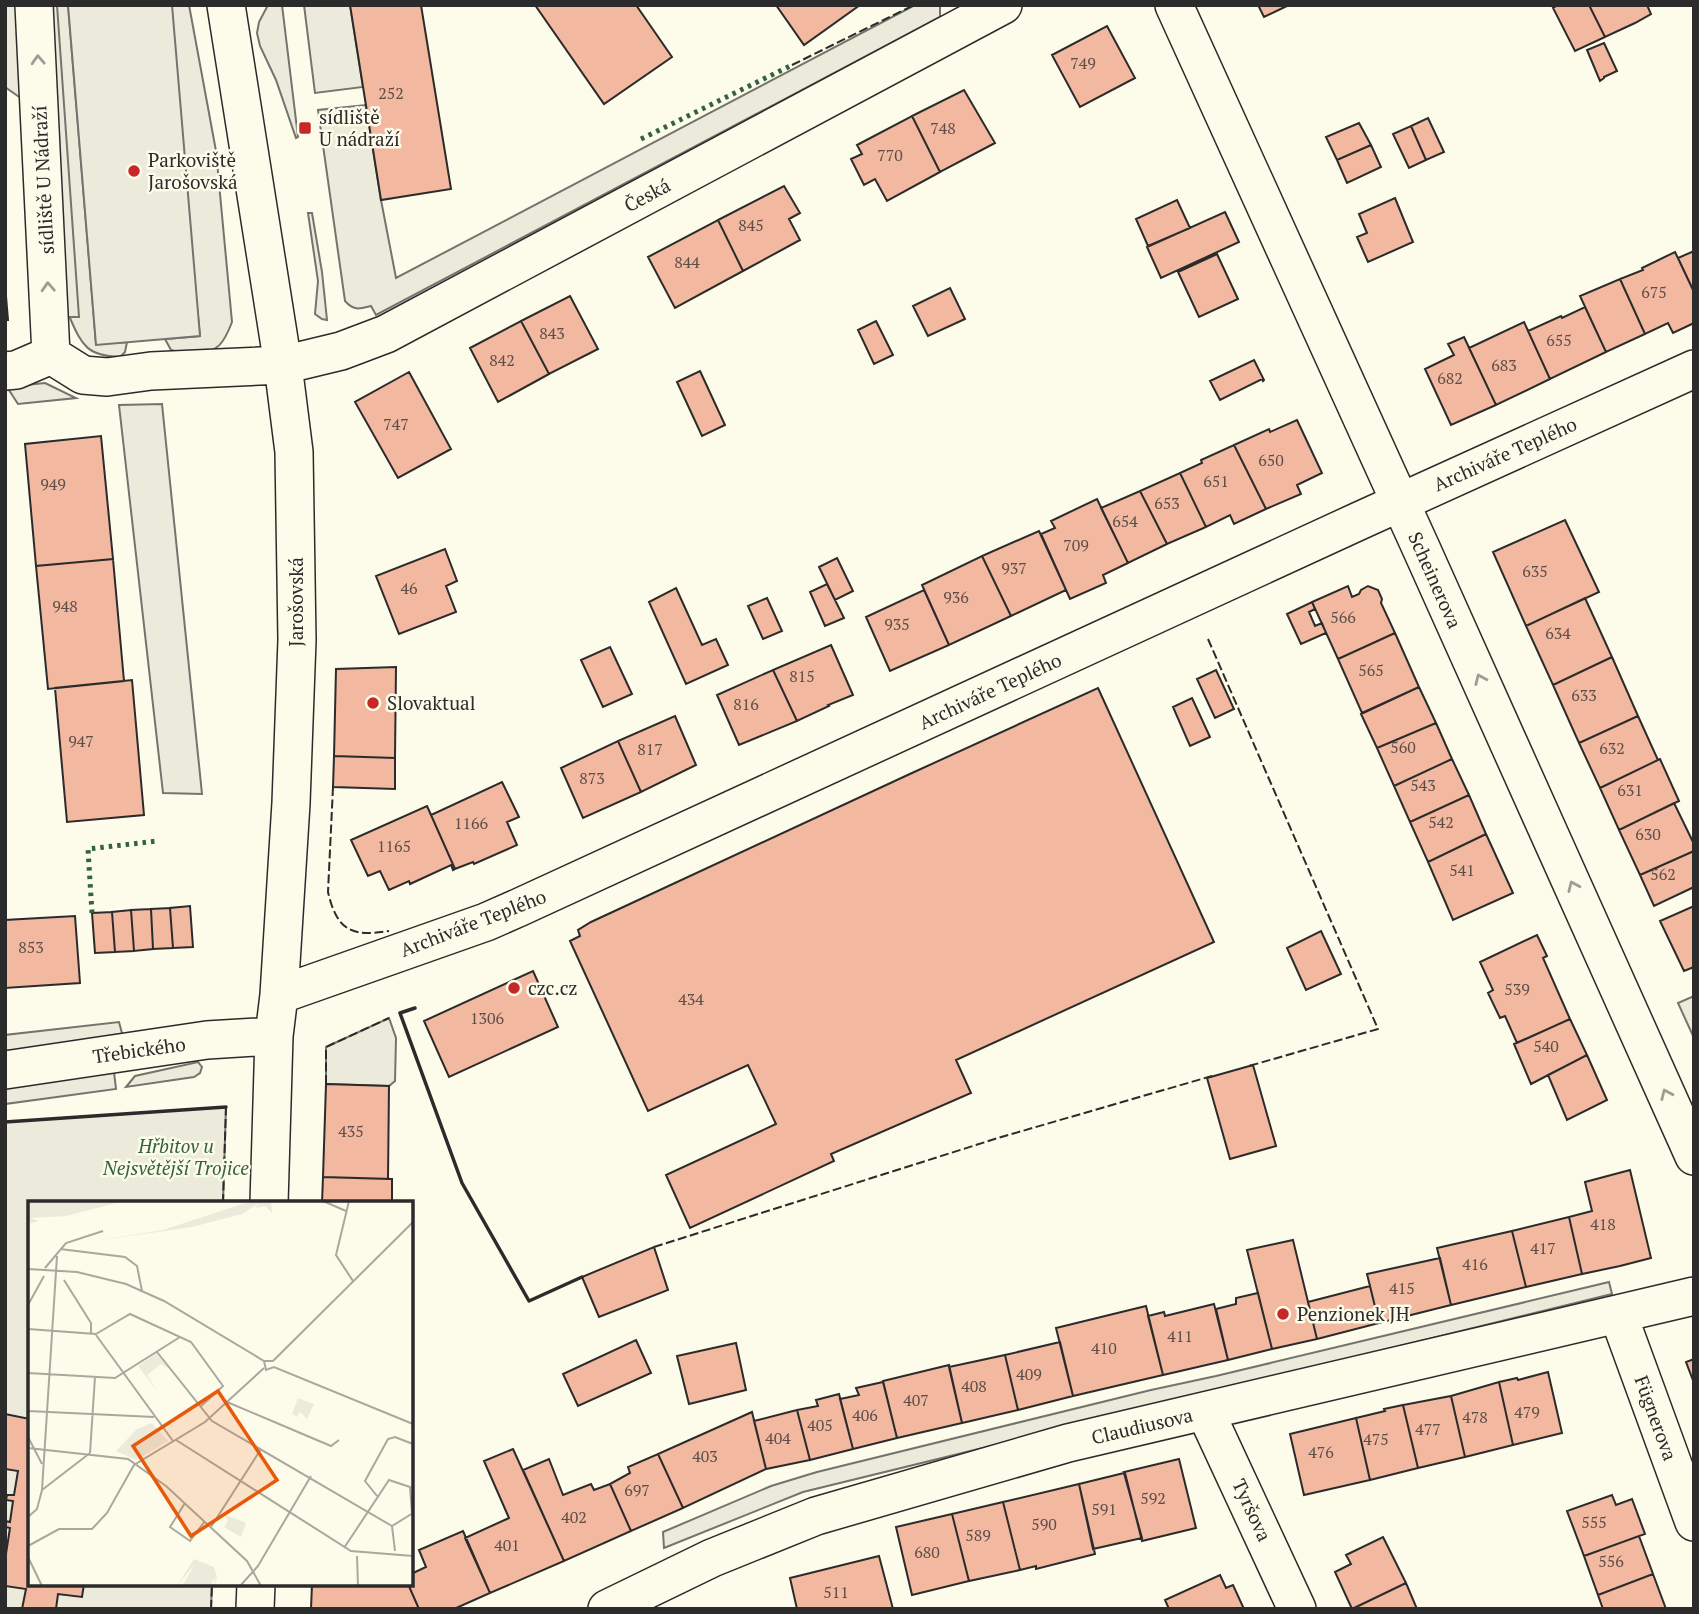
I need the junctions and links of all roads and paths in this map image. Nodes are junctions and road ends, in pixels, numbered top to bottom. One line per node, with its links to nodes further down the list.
1 (34, 5): 5 (street, sídliště U Nádraží, one-way to 1)
2 (226, 5): 6 (street, Jarošovská)
3 (1003, 5): 6 (street, Česká)
4 (1174, 5): 9 (street, Scheinerova)
5 (51, 355): 6 (street); 8 (street)
6 (283, 365): 10 (street, Jarošovská)
7 (1694, 369): 9 (street, Archiváře Teplého)
8 (5, 371)
9 (1400, 502): 10 (street, Archiváře Teplého); 13 (street, Scheinerova, one-way to 9)
10 (279, 995): 11 (street, Jarošovská)
11 (274, 1036): 12 (street, Třebického); 14 (street, Jarošovská)
12 (5, 1070)
13 (1694, 1156)
14 (269, 1201)
15 (1694, 1296): 16 (street, Claudiusova)
16 (1618, 1314): 17 (street, Claudiusova); 18 (street, Fügnerova)
17 (1205, 1411): 21 (street, Claudiusova); 22 (street, Tyršova)
18 (1694, 1522)
19 (256, 1586): 20 (street)
20 (255, 1609)
21 (607, 1609)
22 (1297, 1609)

